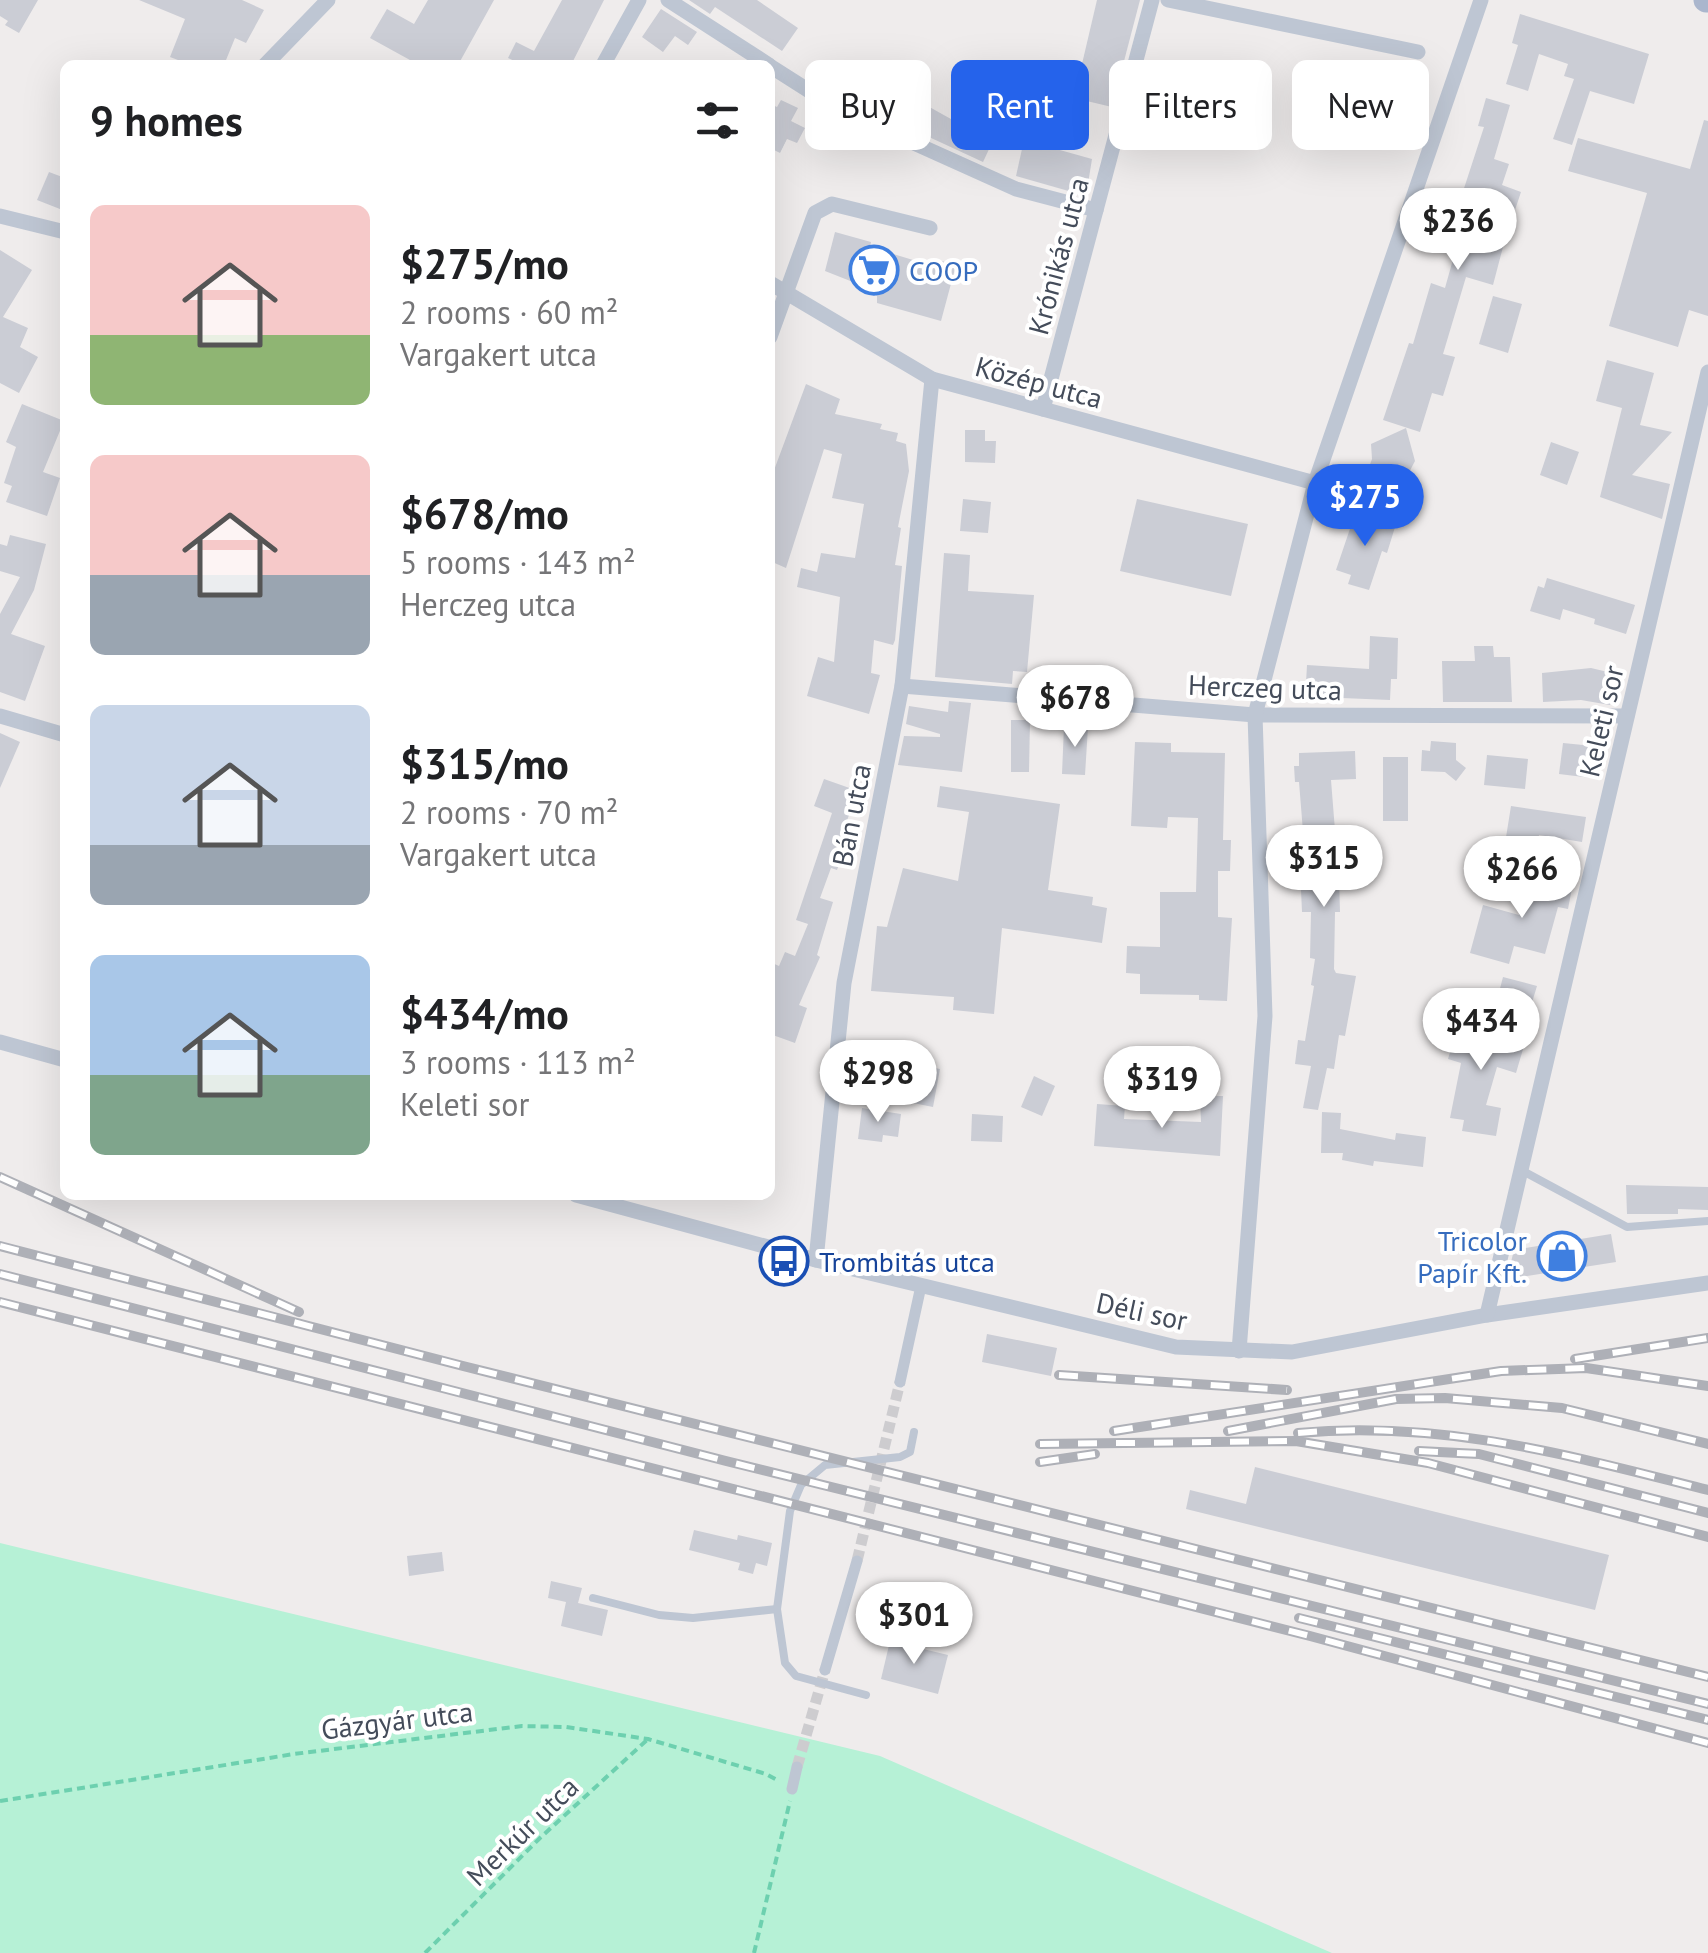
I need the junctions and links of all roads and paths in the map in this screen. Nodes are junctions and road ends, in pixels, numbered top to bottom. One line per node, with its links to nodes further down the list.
1 (328, 0): 8 (street)
2 (639, 0): 9 (street)
3 (668, 0): 10 (street)
4 (1152, 0): 12 (street, Krónikás utca)
5 (1168, 0): 7 (street)
6 (1481, 0): 22 (street)
7 (1418, 52)
8 (270, 60)
9 (606, 60)
10 (762, 60)
11 (775, 68): 12 (street)
12 (1096, 210): 21 (street, Krónikás utca)
13 (0, 216): 15 (street)
14 (930, 228): 17 (street)
15 (60, 231)
16 (775, 286): 17 (street, Közép utca)
17 (788, 293): 18 (street); 20 (street, Közép utca)
18 (775, 325)
19 (1708, 372): 26 (street, Keleti sor)
20 (932, 379): 21 (street, Közép utca); 23 (street, Bán utca)
21 (1043, 409): 22 (street, Közép utca)
22 (1314, 483): 24 (street)
23 (902, 686): 24 (street, Herczeg utca); 33 (street, Bán utca)
24 (1255, 715): 26 (street, Herczeg utca); 37 (street)
25 (0, 716): 27 (street)
26 (1628, 716): 30 (street, Keleti sor)
27 (60, 734)
28 (0, 1042): 29 (street)
29 (60, 1059)
30 (1521, 1170): 32 (lane); 36 (street, Keleti sor)
31 (594, 1200): 33 (street, Déli sor)
32 (1708, 1221)
33 (816, 1260): 35 (street, Déli sor)
34 (1708, 1284): 36 (street, Déli sor)
35 (921, 1286): 37 (street, Déli sor); 38 (street)
36 (1487, 1315): 37 (street, Déli sor)
37 (1239, 1351)
38 (900, 1382)
39 (914, 1432): 42 (lane)
40 (857, 1560): 43 (street)
41 (593, 1598): 42 (lane)
42 (776, 1609): 44 (lane)
43 (825, 1670)
44 (866, 1695)
45 (648, 1739): 47 (path, Gázgyár utca); 48 (path, Gázgyár utca); 49 (path, Merkúr utca)
46 (797, 1768): 47 (street)
47 (792, 1789): 50 (path)
48 (0, 1801)
49 (425, 1953)
50 (754, 1953)

